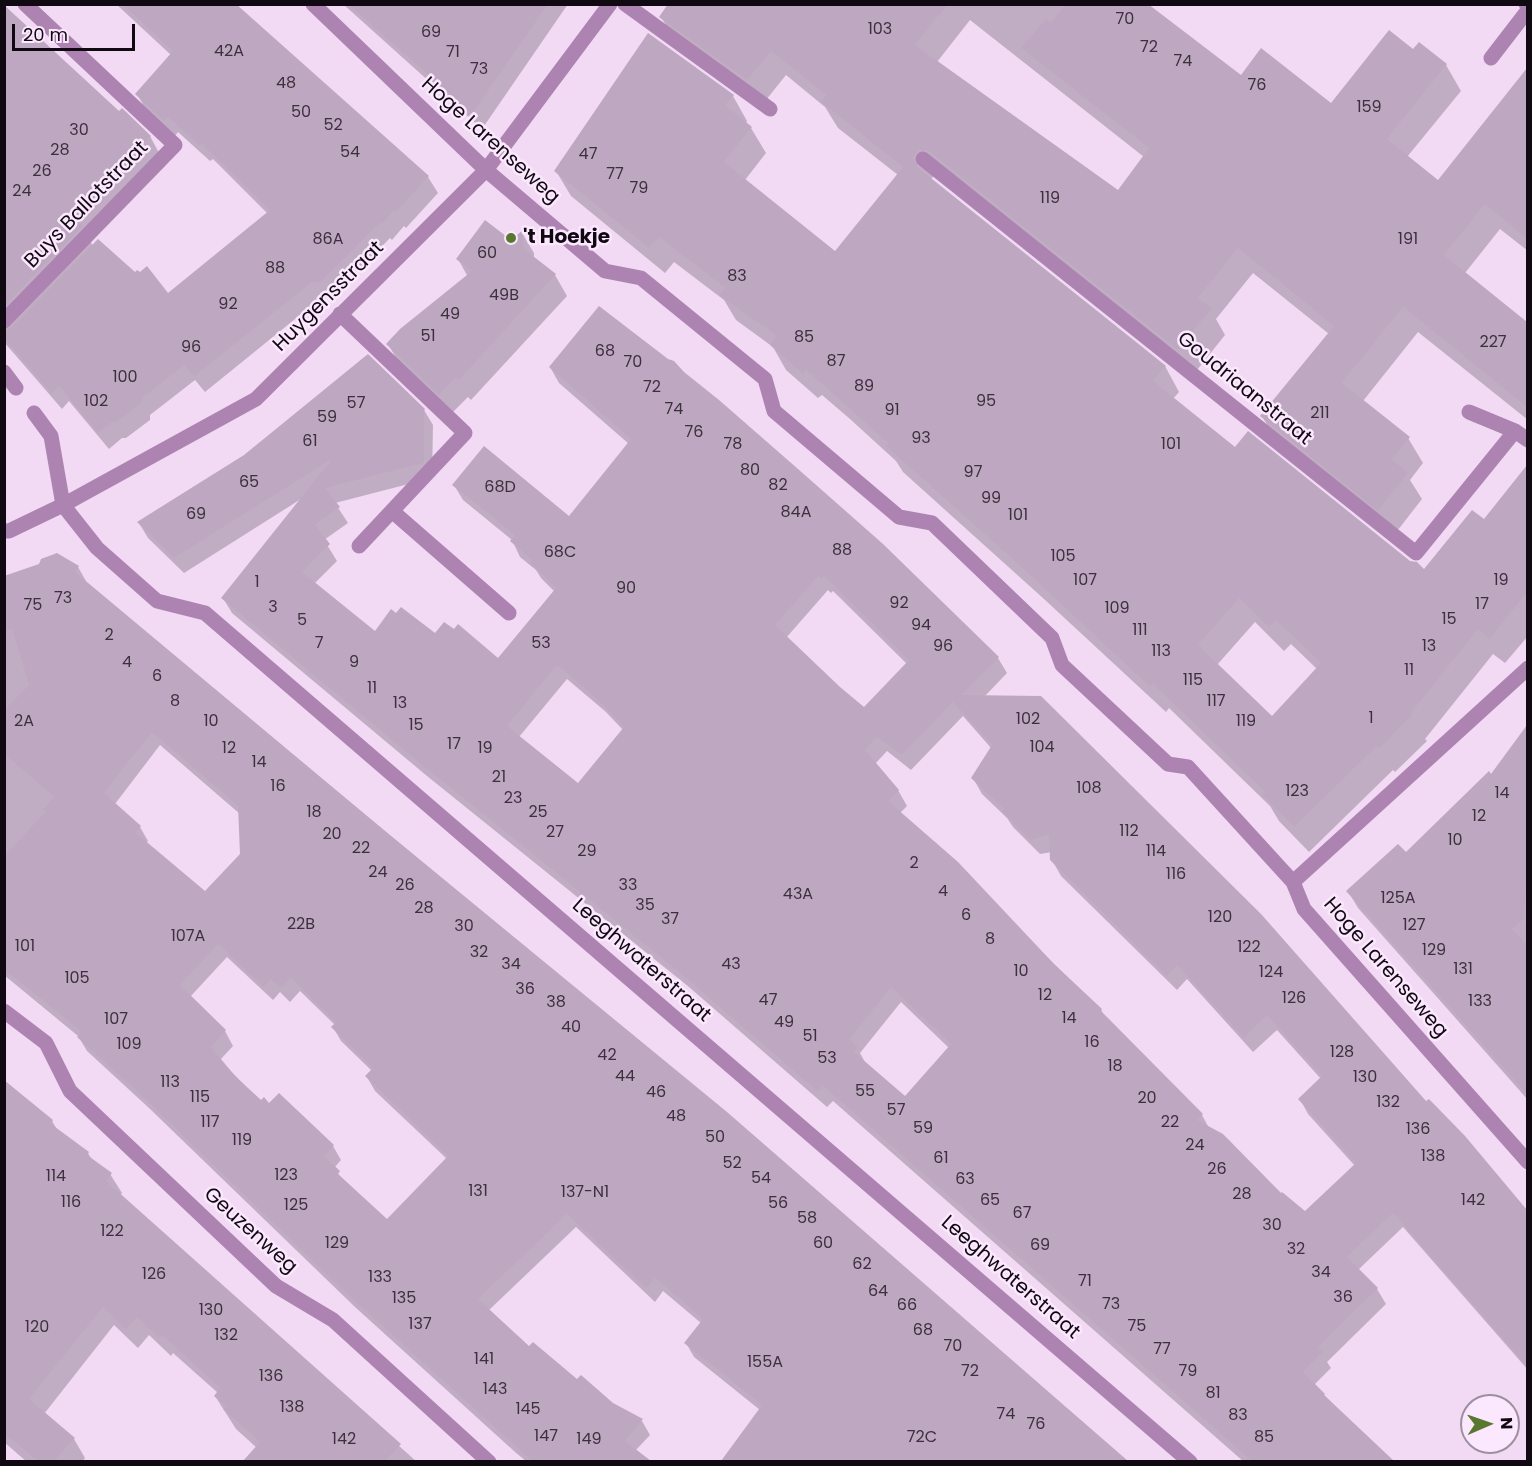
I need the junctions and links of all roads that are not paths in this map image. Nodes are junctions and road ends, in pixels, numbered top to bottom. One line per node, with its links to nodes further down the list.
1 (25, 4): 11 (street, Buys Ballotstraat)
2 (313, 4): 9 (street, Hoge Larenseweg)
3 (610, 4): 9 (street, Huygensstraat)
4 (625, 4): 7 (street)
5 (1527, 10): 6 (street)
6 (1491, 58)
7 (770, 109)
8 (923, 159): 16 (street, Goudriaanstraat)
9 (486, 170): 10 (street, Huygensstraat); 23 (street, Hoge Larenseweg)
10 (340, 314): 17 (street, Huygensstraat); 18 (street)
11 (4, 321)
12 (4, 372): 13 (street)
13 (16, 388)
14 (1469, 412): 16 (street, Goudriaanstraat)
15 (34, 413): 17 (street)
16 (1521, 436)
17 (63, 505): 19 (street, Huygensstraat); 27 (street, Leeghwaterstraat)
18 (392, 511): 20 (street); 21 (street)
19 (4, 531)
20 (359, 546)
21 (509, 613)
22 (1527, 668): 23 (street)
23 (1293, 882): 25 (street, Hoge Larenseweg)
24 (4, 1011): 26 (street, Geuzenweg)
25 (1527, 1162)
26 (489, 1461)
27 (1190, 1461)

